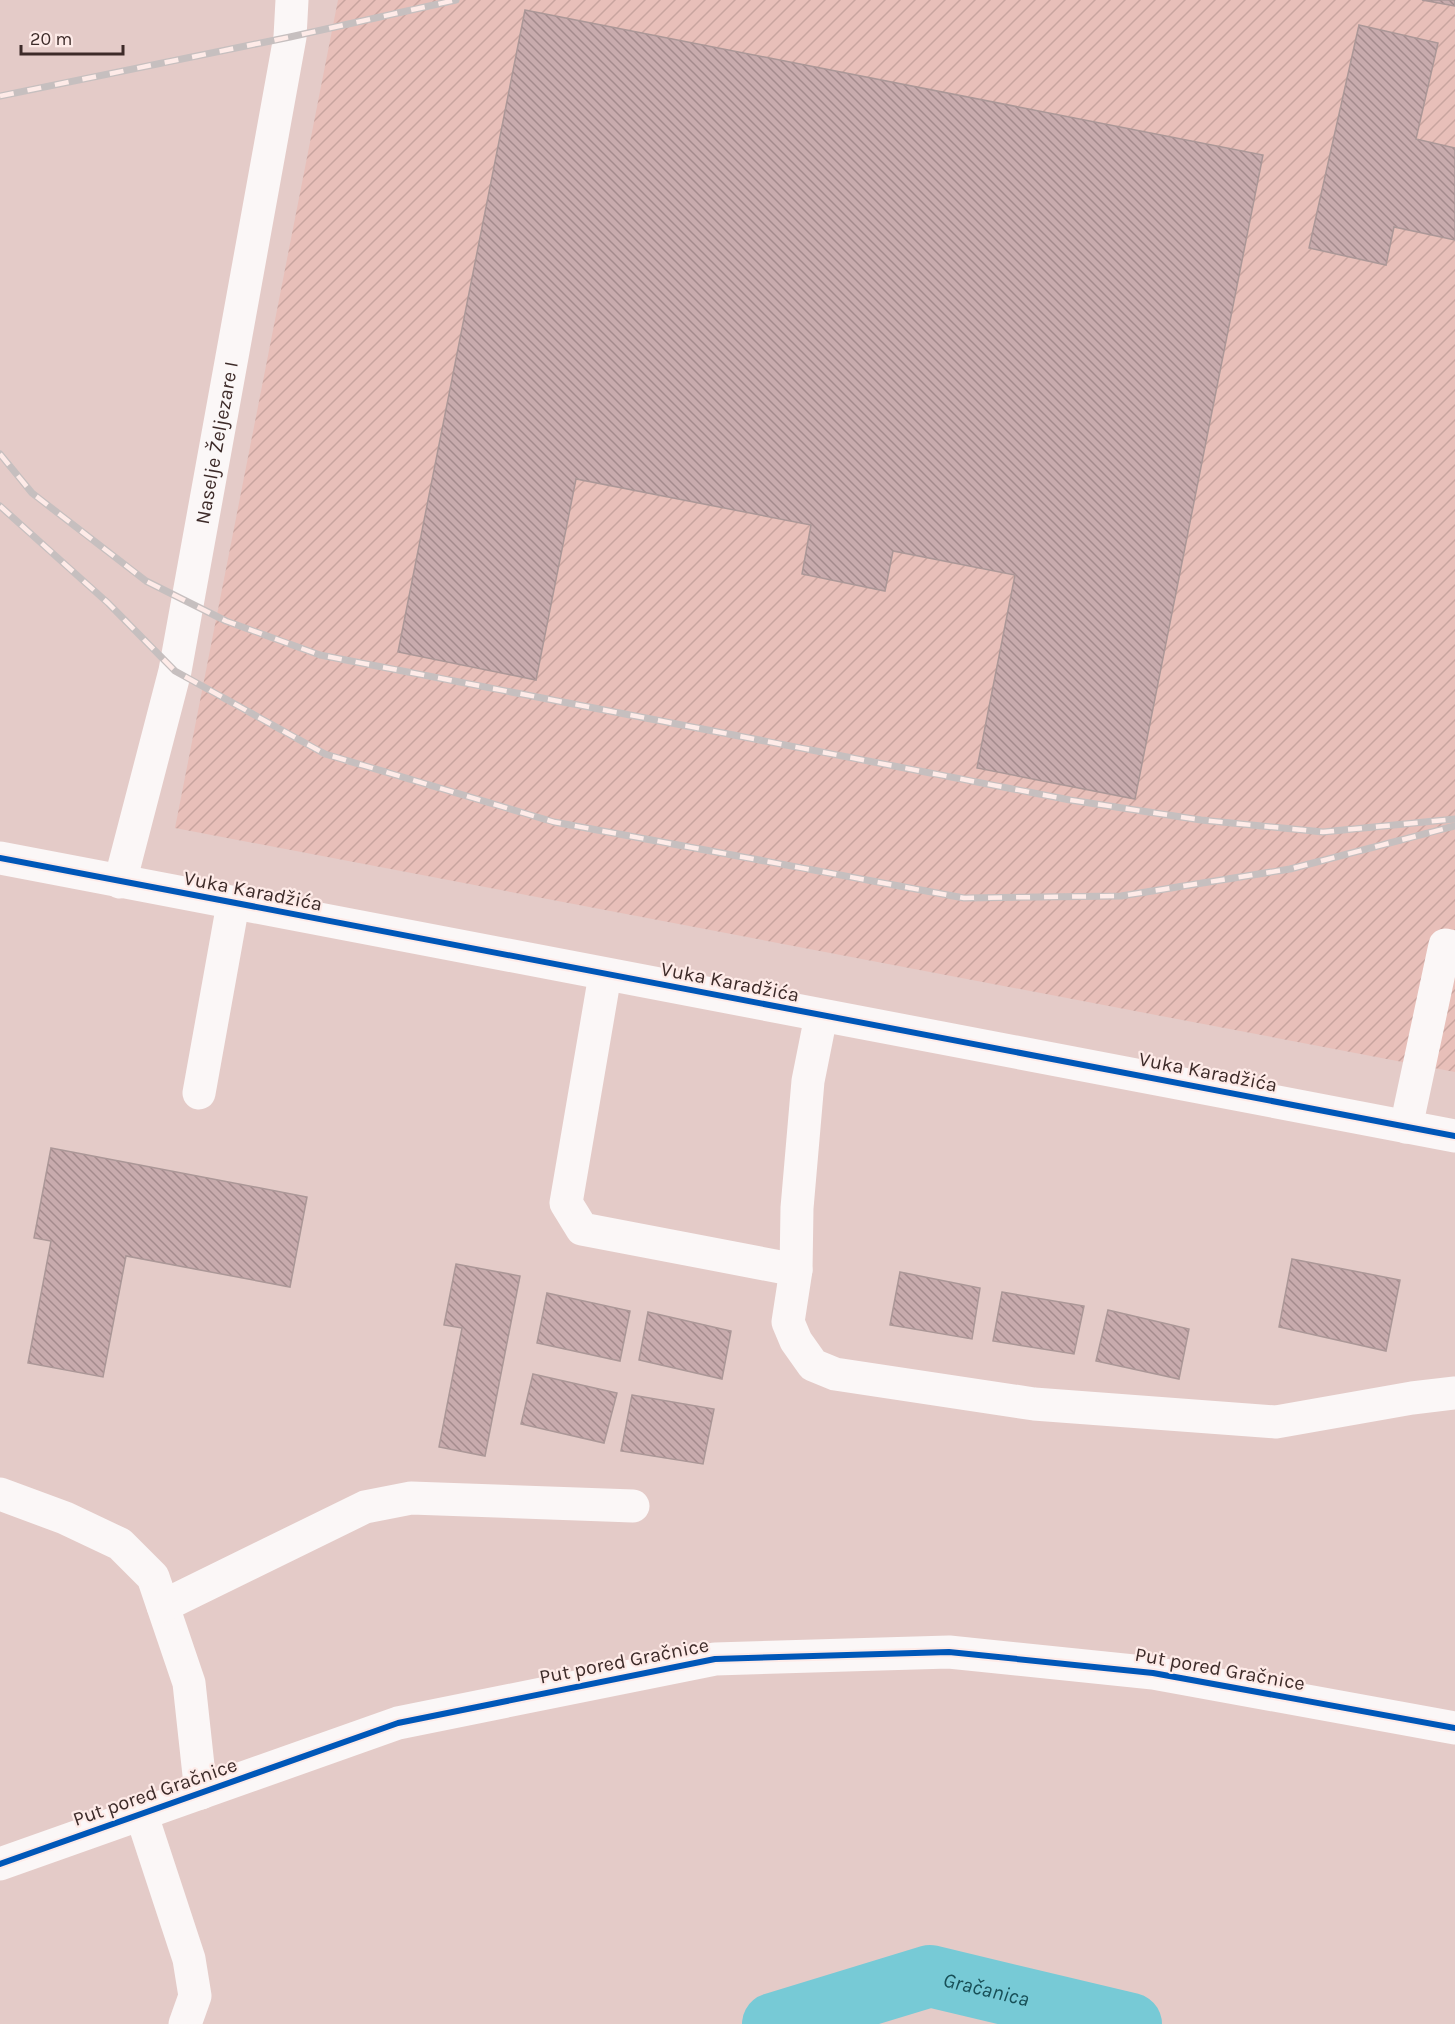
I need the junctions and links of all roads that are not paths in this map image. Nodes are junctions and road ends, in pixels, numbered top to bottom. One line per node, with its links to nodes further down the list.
1 (292, 0): 3 (street, Naselje Željezare I)
2 (0, 858): 3 (street, Vuka Karadžića)
3 (120, 882): 4 (street, Vuka Karadžića)
4 (233, 904): 6 (street, Vuka Karadžića); 9 (street)
5 (1455, 947): 8 (street)
6 (605, 975): 7 (street, Vuka Karadžića); 12 (street)
7 (821, 1016): 10 (street, Vuka Karadžića); 12 (street)
8 (1441, 1031): 10 (street)
9 (199, 1093)
10 (1406, 1127): 11 (street, Vuka Karadžića)
11 (1455, 1136)
12 (796, 1270): 13 (street)
13 (1455, 1393)
14 (0, 1494): 16 (street)
15 (633, 1506): 16 (street)
16 (163, 1606): 18 (street)
17 (1455, 1728): 18 (street, Put pored Gračnice)
18 (201, 1793): 19 (street, Put pored Gračnice)
19 (141, 1814): 20 (street, Put pored Gračnice); 21 (street)
20 (0, 1864)
21 (185, 2024)

